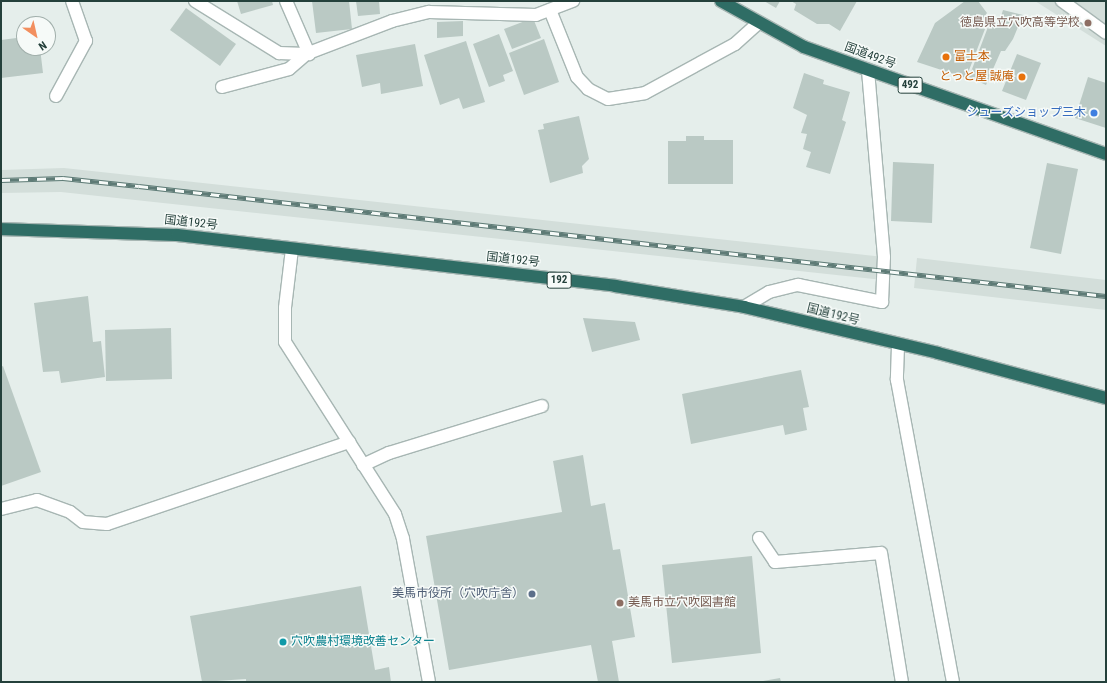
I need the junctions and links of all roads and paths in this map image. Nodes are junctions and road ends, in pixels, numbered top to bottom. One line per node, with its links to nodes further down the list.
1 (72, 1): 13 (street)
2 (195, 1): 10 (street)
3 (286, 1): 10 (street)
4 (573, 1): 7 (street)
5 (721, 1): 8 (highway, 国道492号 / 492)
6 (1062, 1): 9 (street)
7 (550, 10): 8 (street); 10 (street)
8 (758, 23): 11 (highway, 国道492号 / 492)
9 (1106, 33)
10 (308, 54): 12 (street)
11 (868, 70): 14 (highway, 国道492号 / 492); 17 (street)
12 (222, 87)
13 (56, 96)
14 (1106, 154)
15 (1, 229): 16 (highway, 国道192号 / 192)
16 (292, 249): 17 (highway, 国道192号 / 192); 21 (street)
17 (744, 308): 18 (highway, 国道192号 / 192)
18 (898, 346): 19 (highway, 国道192号 / 192); 27 (street)
19 (1106, 398)
20 (542, 406): 22 (street)
21 (349, 442): 22 (street); 23 (street)
22 (363, 465): 25 (street)
23 (1, 509)
24 (759, 538): 26 (street)
25 (429, 682)
26 (902, 682)
27 (954, 682)

